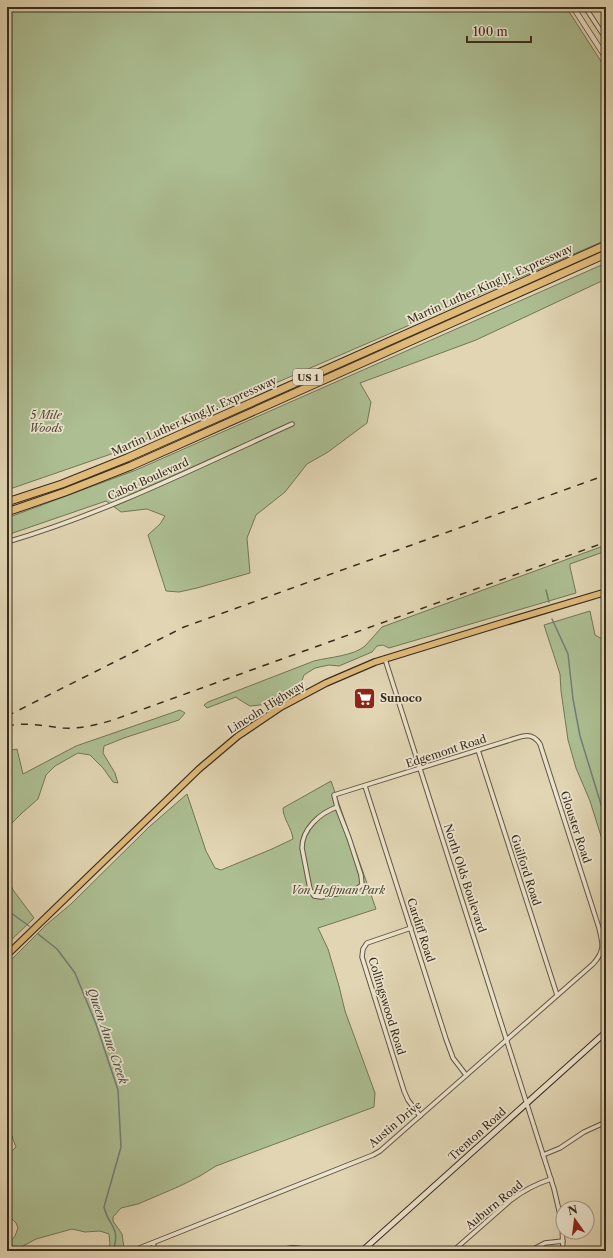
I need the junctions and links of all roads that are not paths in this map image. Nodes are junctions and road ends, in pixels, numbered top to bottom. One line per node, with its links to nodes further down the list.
1 (572, 7): 4 (street)
2 (585, 7): 3 (street)
3 (606, 39)
4 (606, 58)
5 (606, 245): 8 (highway, Martin Luther King Jr. Expressway / US 1)
6 (606, 254): 9 (highway, Martin Luther King Jr. Expressway / US 1)
7 (292, 424): 10 (street, Cabot Boulevard)
8 (7, 502)
9 (7, 512)
10 (7, 542)
11 (606, 592): 12 (main road, Lincoln Highway)
12 (385, 659): 15 (street, North Olds Boulevard); 20 (main road, Lincoln Highway)
13 (533, 736): 14 (street, Edgemont Road); 19 (street, Glouster Road)
14 (478, 750): 15 (street, Edgemont Road); 21 (street, Guilford Road)
15 (420, 769): 16 (street, Edgemont Road); 23 (street, North Olds Boulevard)
16 (365, 786): 17 (street, Edgemont Road); 18 (street, Cardiff Road)
17 (337, 807): 17 (street)
18 (411, 928): 24 (street, Cardiff Road); 26 (street, Collingswood Road)
19 (602, 948): 21 (street, Austin Drive)
20 (7, 955)
21 (557, 995): 23 (street, Austin Drive)
22 (606, 1032): 25 (main road, Trenton Road)
23 (506, 1040): 24 (street, Austin Drive); 25 (street, North Olds Boulevard)
24 (466, 1075): 26 (street, Austin Drive)
25 (527, 1103): 28 (street, North Olds Boulevard); 36 (main road, Trenton Road)
26 (420, 1116): 31 (street, Austin Drive)
27 (606, 1122): 28 (street)
28 (543, 1155): 29 (street, North Olds Boulevard)
29 (551, 1179): 30 (street, North Olds Boulevard); 37 (street, Auburn Road)
30 (563, 1241): 38 (street); 39 (street, North Olds Boulevard)
31 (153, 1243): 32 (street, Austin Drive); 33 (street)
32 (132, 1251)
33 (156, 1251)
34 (281, 1251): 35 (street)
35 (307, 1251)
36 (362, 1251)
37 (453, 1251)
38 (530, 1251)
39 (563, 1251)

